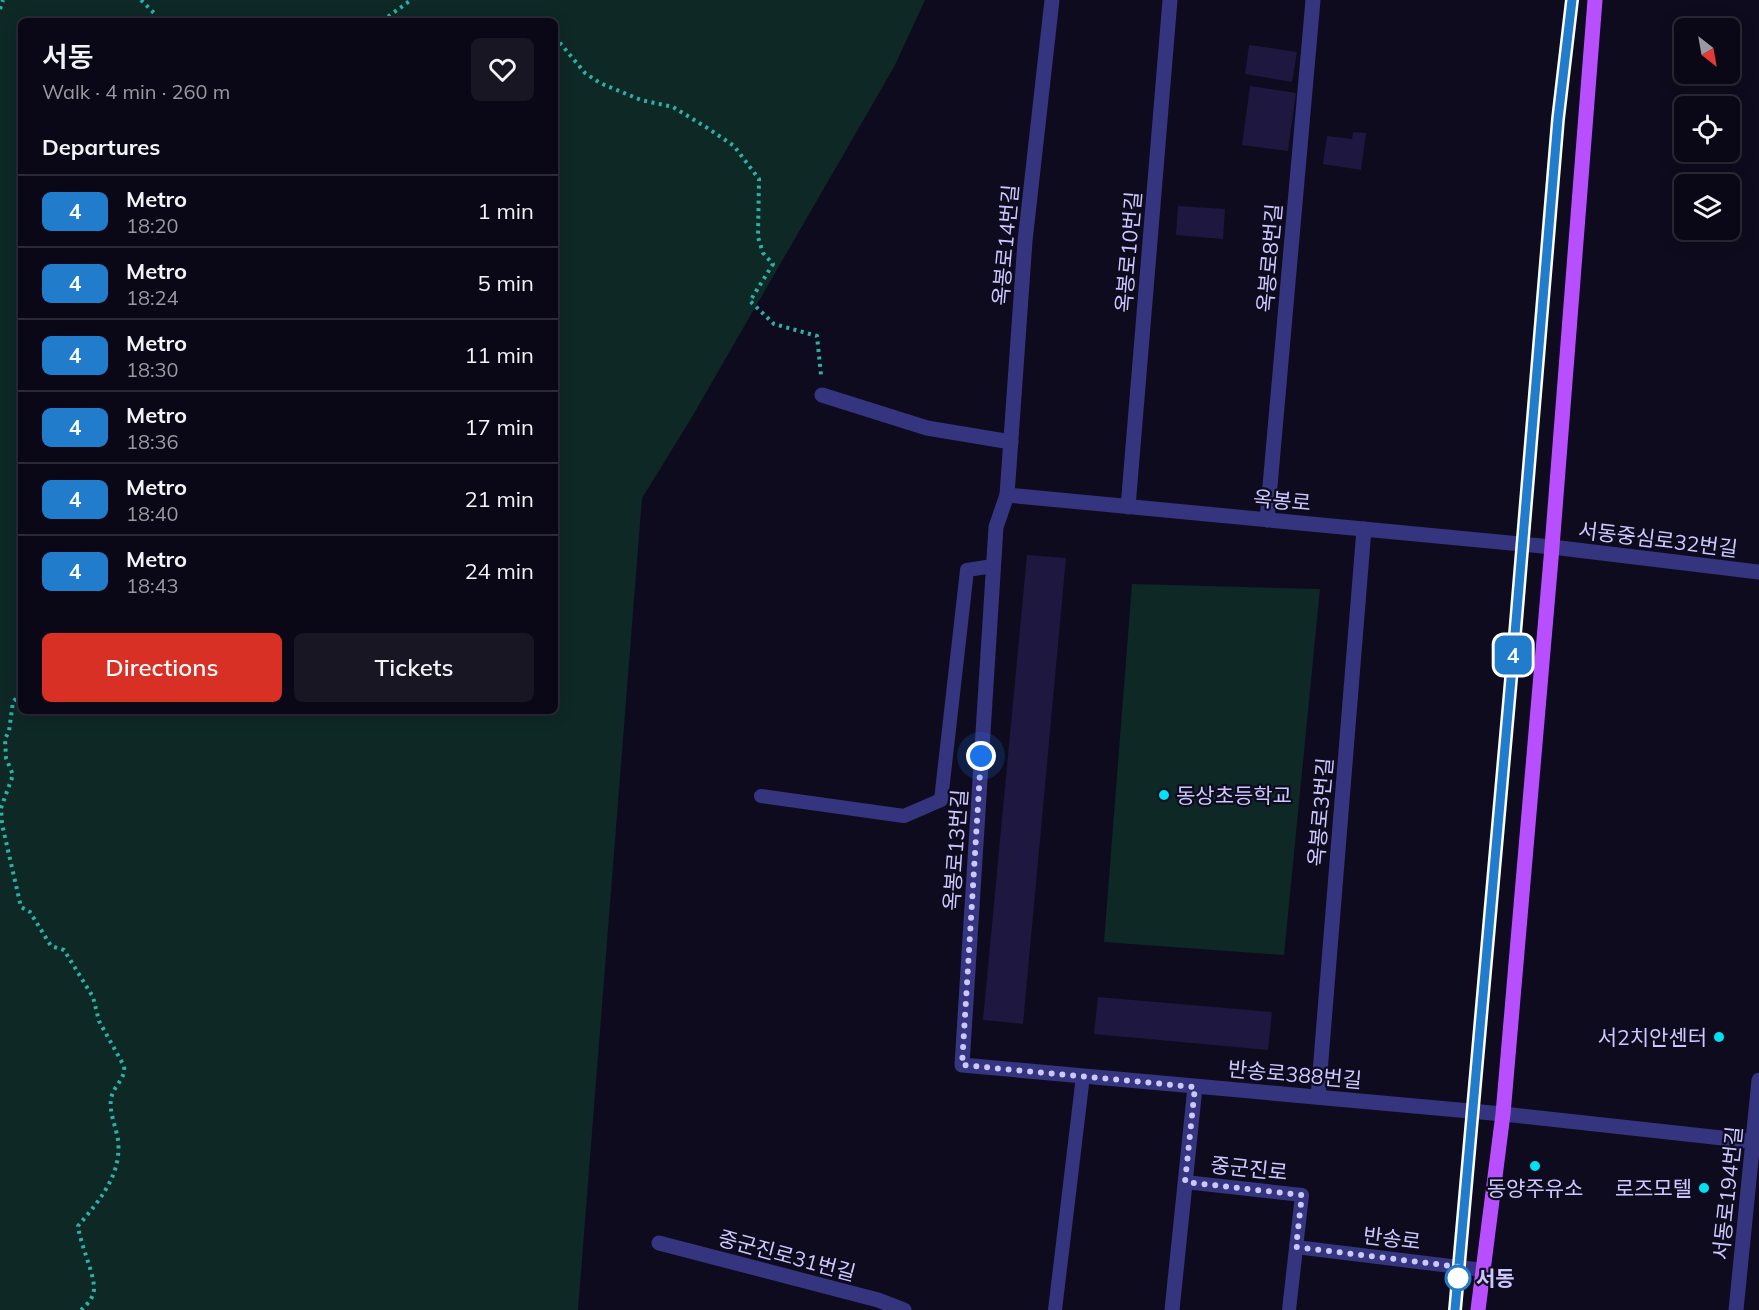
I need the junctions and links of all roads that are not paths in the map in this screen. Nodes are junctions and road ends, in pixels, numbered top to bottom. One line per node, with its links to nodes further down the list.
1 (1052, 0): 6 (street, 옥봉로14번길)
2 (1170, 0): 8 (street, 옥봉로10번길)
3 (1313, 0): 9 (street, 옥봉로8번길)
4 (1595, 0): 11 (main road)
5 (822, 395): 6 (street)
6 (1011, 442): 7 (street, 옥봉로14번길)
7 (1007, 495): 8 (street, 옥봉로); 12 (street, 옥봉로13번길)
8 (1128, 507): 9 (street, 옥봉로)
9 (1267, 520): 10 (street, 옥봉로)
10 (1364, 529): 11 (street, 옥봉로); 19 (street, 옥봉로3번길)
11 (1552, 547): 13 (street, 서동중심로32번길); 20 (main road)
12 (993, 566): 14 (lane); 15 (street, 옥봉로13번길)
13 (1759, 572)
14 (760, 796)
15 (962, 1065): 16 (street, 반송로388번길)
16 (1083, 1077): 18 (street, 반송로388번길); 27 (lane)
17 (1759, 1080): 21 (street, 서동로194번길)
18 (1195, 1087): 19 (street, 반송로388번길); 22 (street, 중군진로)
19 (1318, 1097): 20 (street, 반송로388번길)
20 (1503, 1114): 21 (street, 반송로388번길); 25 (main road)
21 (1756, 1141): 31 (street, 서동로194번길)
22 (1185, 1182): 24 (lane, 중군진로); 28 (street, 중군진로)
23 (659, 1243): 26 (street, 중군진로31번길)
24 (1296, 1247): 25 (lane, 반송로); 29 (lane, 중군진로)
25 (1483, 1270): 30 (main road)
26 (904, 1310)
27 (1055, 1310)
28 (1172, 1310)
29 (1289, 1310)
30 (1478, 1310)
31 (1736, 1310)

